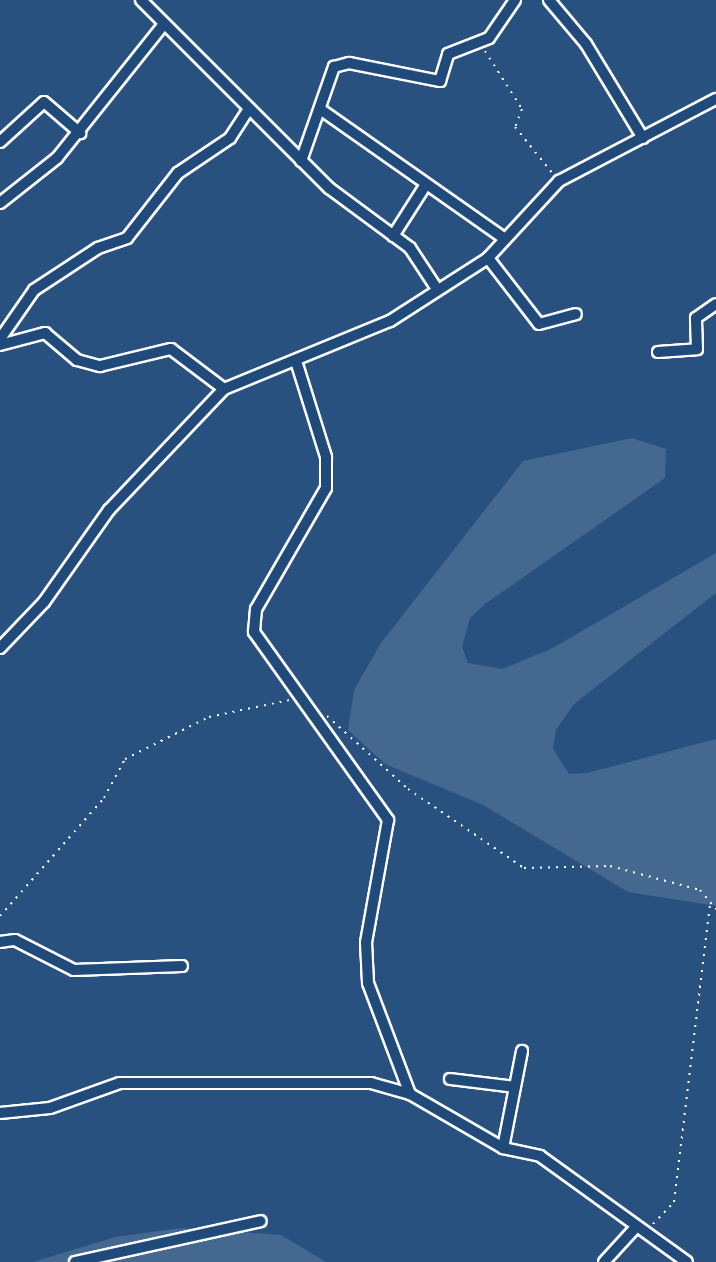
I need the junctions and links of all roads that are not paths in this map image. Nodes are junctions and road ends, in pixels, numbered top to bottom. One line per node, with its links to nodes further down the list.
1 (141, 0): 4 (street)
2 (515, 0): 7 (street)
3 (549, 0): 9 (street)
4 (164, 24): 6 (street); 8 (street)
5 (716, 99): 9 (street)
6 (249, 109): 11 (street); 20 (street)
7 (320, 109): 11 (street); 12 (street)
8 (80, 133): 10 (street); 13 (street)
9 (643, 138): 15 (street)
10 (0, 142)
11 (301, 161): 14 (street)
12 (425, 186): 14 (street); 15 (street)
13 (0, 203)
14 (393, 236): 17 (street)
15 (505, 239): 16 (street)
16 (488, 258): 17 (street); 19 (street)
17 (437, 289): 22 (street)
18 (716, 304): 21 (street)
19 (576, 314)
20 (0, 342): 23 (street)
21 (658, 352)
22 (296, 361): 23 (street); 30 (street)
23 (224, 389): 24 (street)
24 (0, 648)
25 (0, 942): 26 (street)
26 (182, 966)
27 (522, 1051): 29 (street)
28 (450, 1079): 29 (street)
29 (515, 1087): 32 (street)
30 (410, 1094): 31 (street); 32 (street)
31 (0, 1113)
32 (503, 1148): 34 (street)
33 (261, 1221): 35 (street)
34 (639, 1232): 36 (street); 37 (street)
35 (75, 1262)
36 (604, 1262)
37 (687, 1262)

